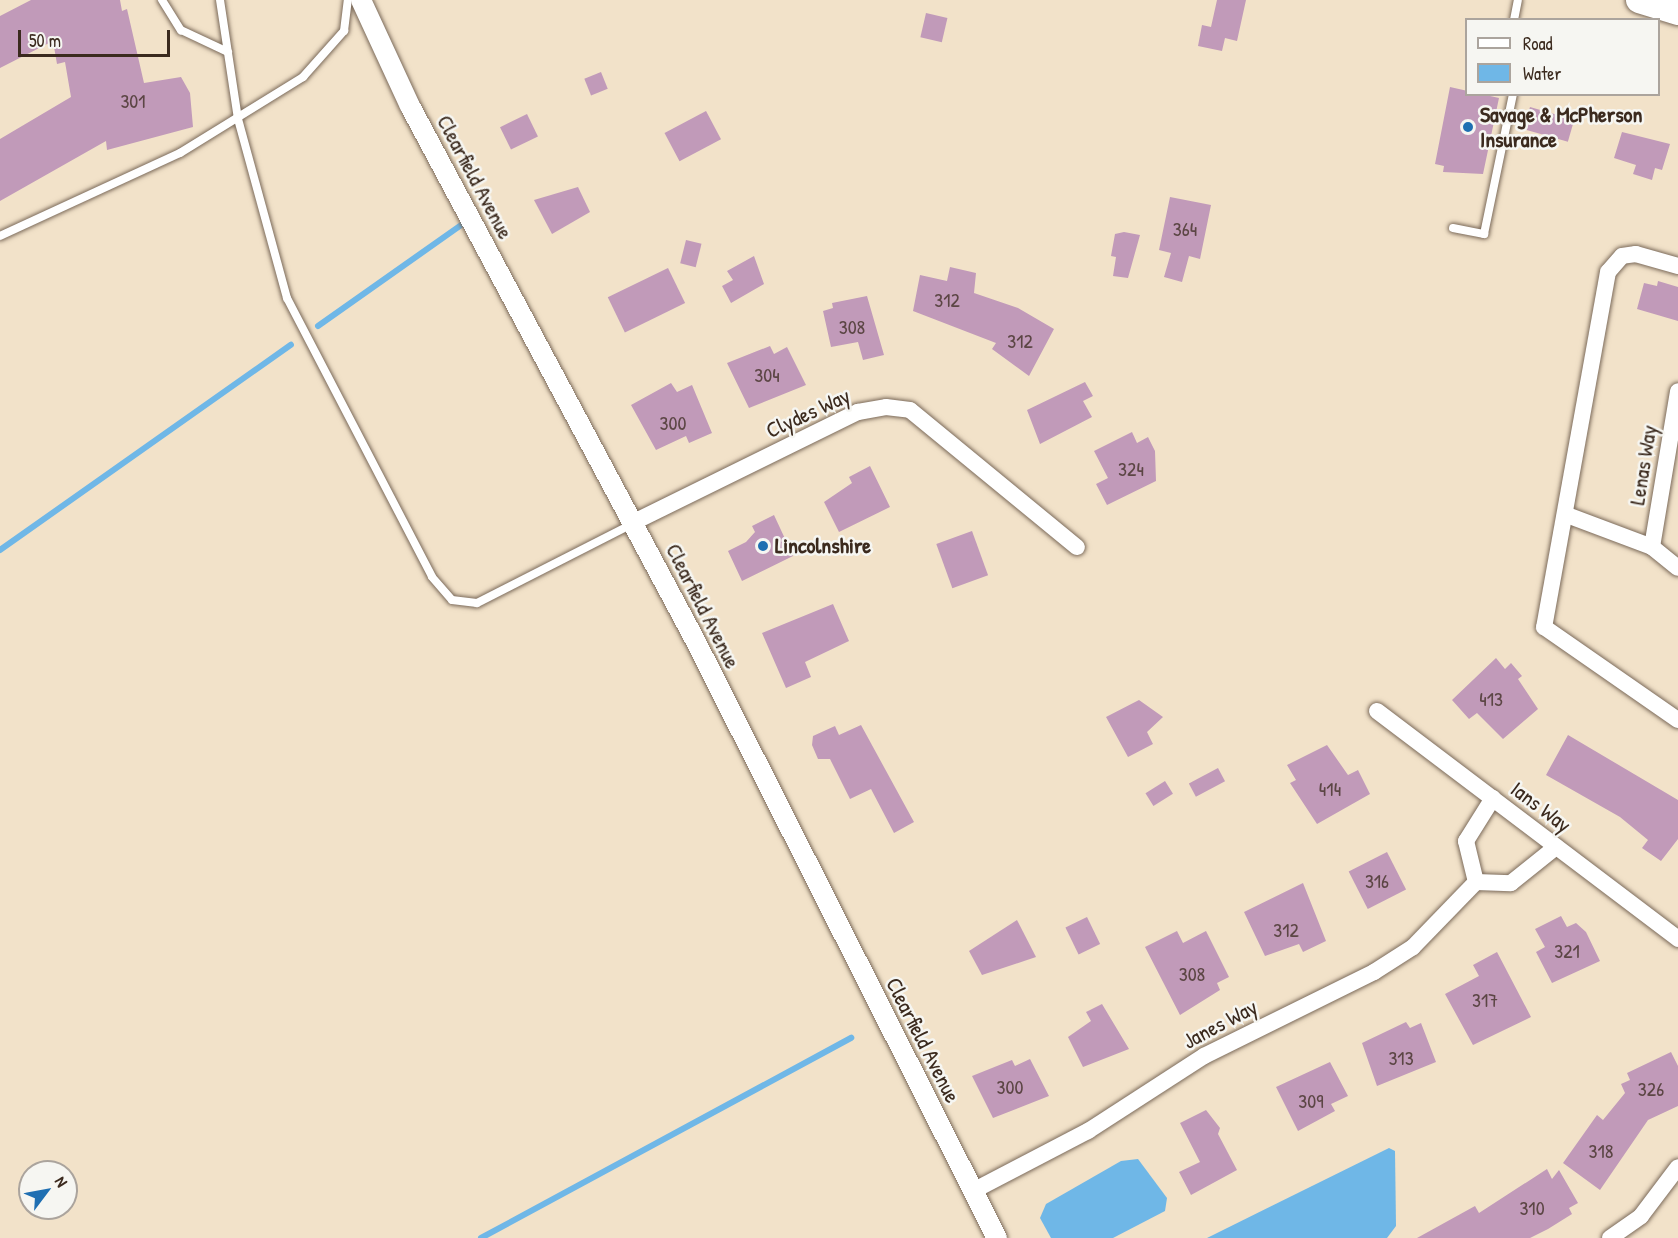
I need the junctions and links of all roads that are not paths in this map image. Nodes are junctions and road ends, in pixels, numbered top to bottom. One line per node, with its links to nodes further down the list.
1 (162, 0): 9 (lane)
2 (220, 0): 9 (lane)
3 (348, 0): 11 (lane)
4 (361, 0): 17 (street, Clearfield Avenue)
5 (1518, 0): 8 (lane)
6 (1639, 0): 7 (main road)
7 (1678, 12)
8 (1514, 18)
9 (228, 52): 11 (lane)
10 (1513, 96): 12 (lane)
11 (238, 119): 13 (lane); 17 (lane)
12 (1453, 228)
13 (0, 236)
14 (1678, 266): 16 (street)
15 (1678, 391): 19 (street, Lenas Way)
16 (1567, 515): 19 (street); 22 (street)
17 (632, 523): 18 (street, Clydes Way); 28 (street, Clearfield Avenue)
18 (1077, 547)
19 (1652, 547): 20 (street)
20 (1678, 568)
21 (1377, 711): 23 (street, Ians Way)
22 (1678, 720)
23 (1493, 798): 24 (street, Ians Way); 25 (street)
24 (1556, 847): 25 (street); 26 (street, Ians Way)
25 (1476, 882): 28 (street, Janes Way)
26 (1678, 939)
27 (1678, 1167): 30 (street)
28 (973, 1191): 29 (street, Clearfield Avenue)
29 (997, 1238)
30 (1610, 1238)

